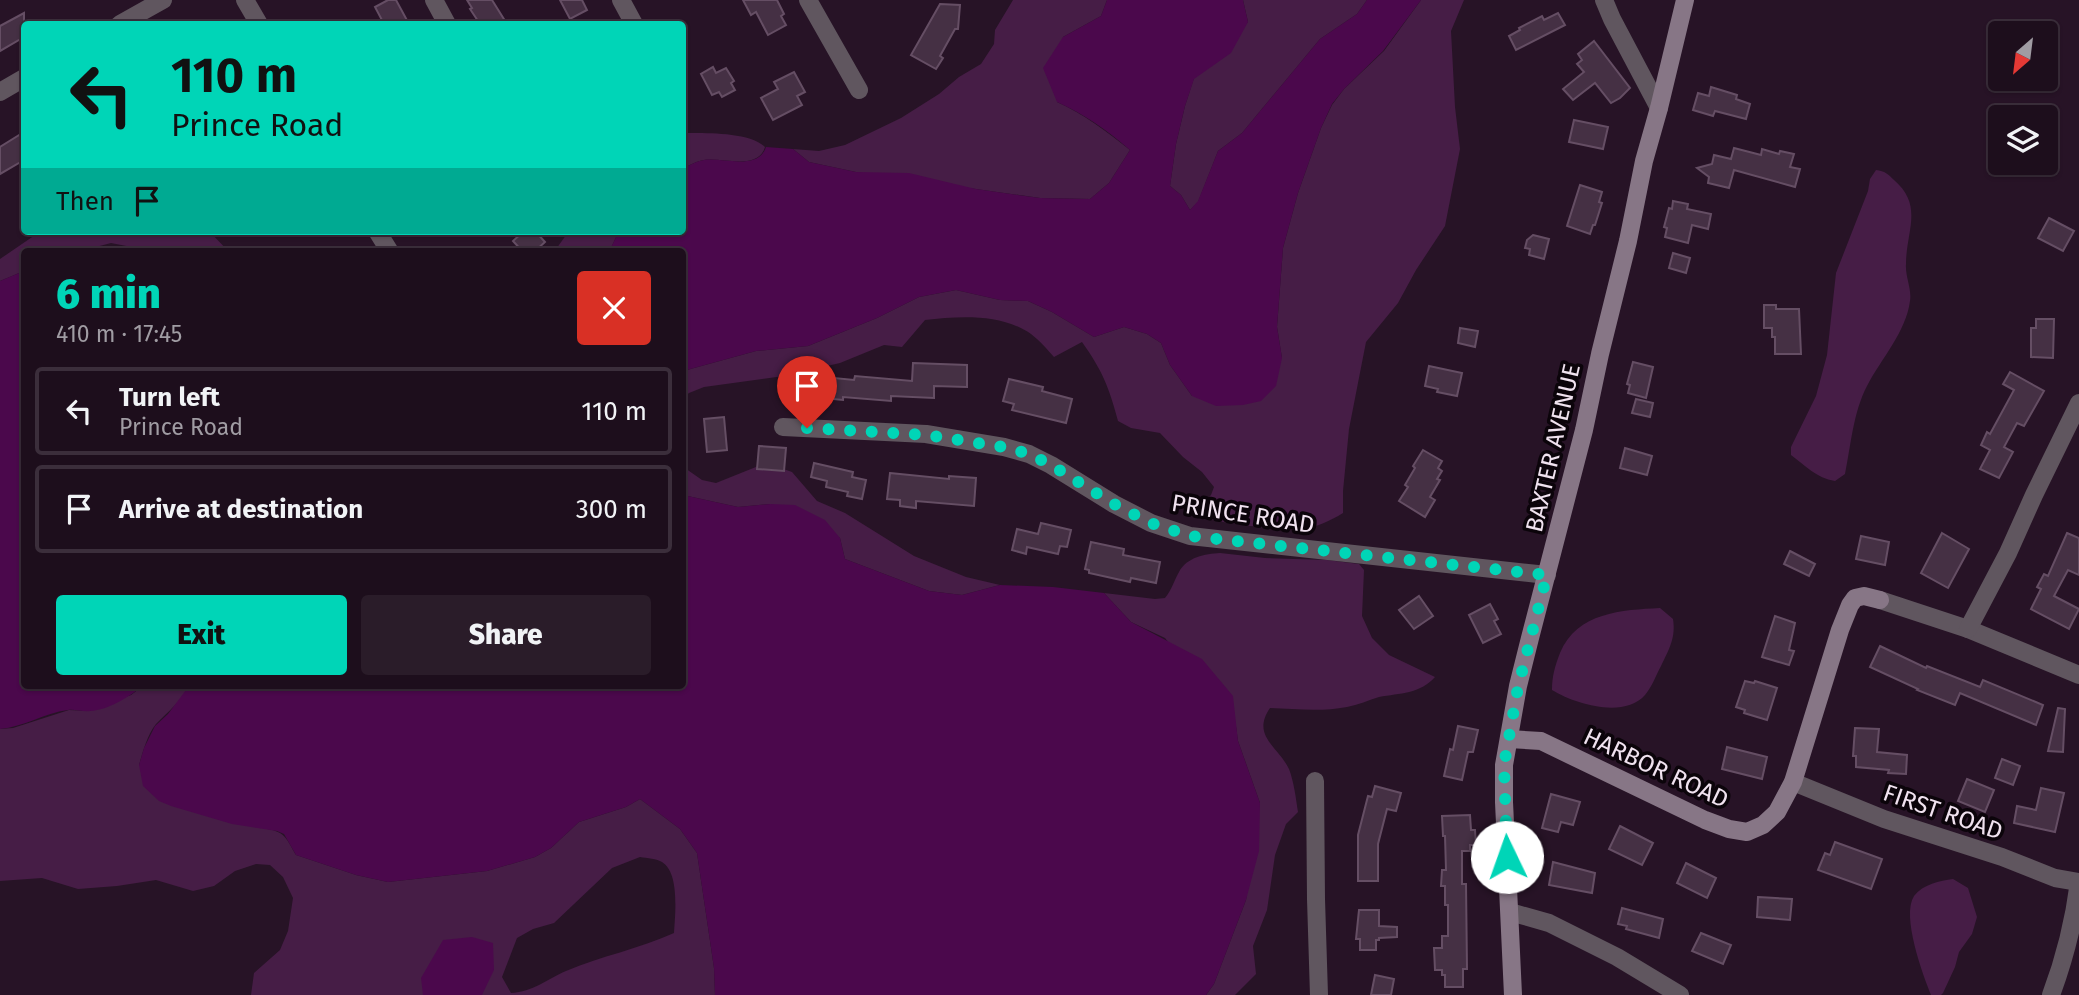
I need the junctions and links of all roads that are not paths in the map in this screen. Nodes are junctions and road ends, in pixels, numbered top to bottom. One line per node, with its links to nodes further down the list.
1 (163, 0): 8 (street)
2 (245, 0): 9 (street)
3 (434, 0): 10 (street)
4 (621, 0): 11 (street)
5 (808, 0): 13 (street)
6 (1604, 0): 15 (street)
7 (1685, 0): 15 (street, BAXTER AVENUE)
8 (125, 21)
9 (257, 21)
10 (445, 21)
11 (632, 21)
12 (21, 80): 14 (street)
13 (859, 90)
14 (0, 92)
15 (1660, 108): 18 (street, BAXTER AVENUE)
16 (2079, 403): 19 (street)
17 (783, 427): 18 (street, PRINCE ROAD)
18 (1547, 575): 21 (street, BAXTER AVENUE)
19 (1968, 629): 20 (street); 23 (street, HARBOR ROAD)
20 (2079, 675)
21 (1509, 739): 23 (street, HARBOR ROAD); 25 (street, BAXTER AVENUE)
22 (1315, 781): 26 (street)
23 (1793, 782): 24 (street, FIRST ROAD)
24 (2079, 882): 29 (street)
25 (1510, 912): 27 (street, BAXTER AVENUE); 28 (street)
26 (1320, 995)
27 (1513, 995)
28 (1679, 995)
29 (2051, 995)

